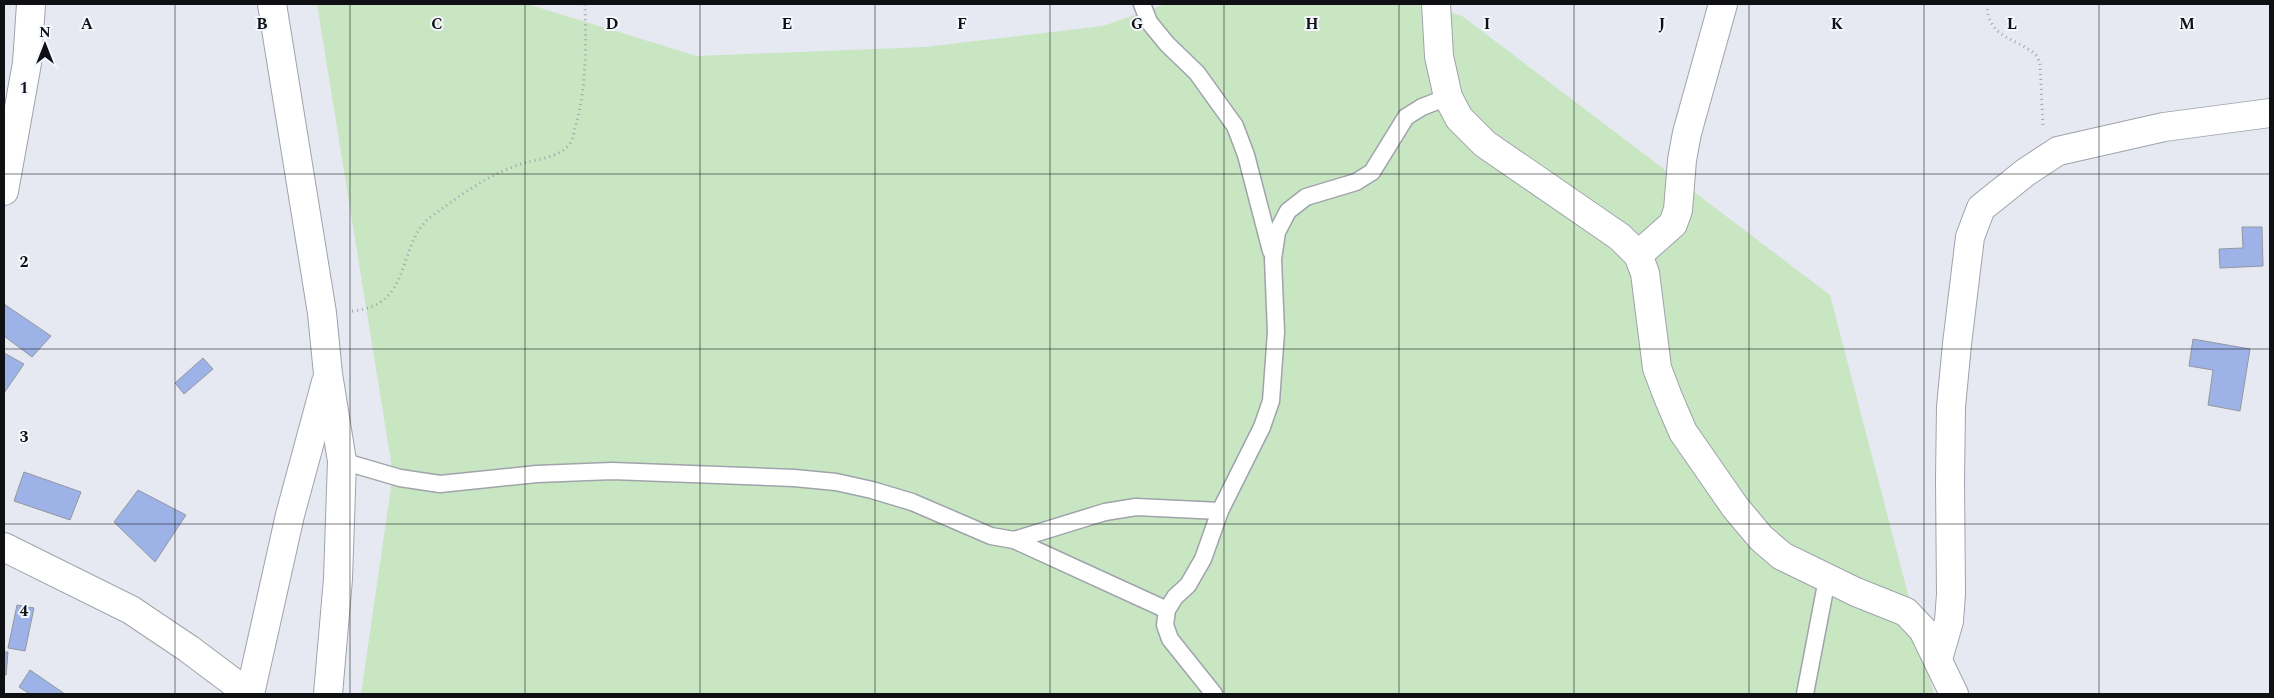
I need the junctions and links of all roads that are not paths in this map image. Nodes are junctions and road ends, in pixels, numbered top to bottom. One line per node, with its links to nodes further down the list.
1 (31, 4): 8 (street)
2 (272, 4): 11 (street)
3 (1142, 4): 10 (lane)
4 (1436, 4): 6 (street)
5 (1723, 4): 9 (street)
6 (1448, 97): 9 (street); 10 (lane)
7 (2270, 113): 18 (street)
8 (4, 191)
9 (1638, 255): 16 (street)
10 (1273, 259): 13 (lane)
11 (328, 374): 12 (street); 19 (street)
12 (342, 461): 14 (lane); 20 (street)
13 (1220, 511): 14 (lane); 17 (lane)
14 (1014, 540): 17 (lane)
15 (4, 548): 19 (street)
16 (1827, 579): 18 (street); 22 (lane)
17 (1166, 610): 21 (lane)
18 (1938, 659): 23 (street)
19 (250, 694)
20 (328, 694)
21 (1214, 694)
22 (1805, 694)
23 (1954, 694)

